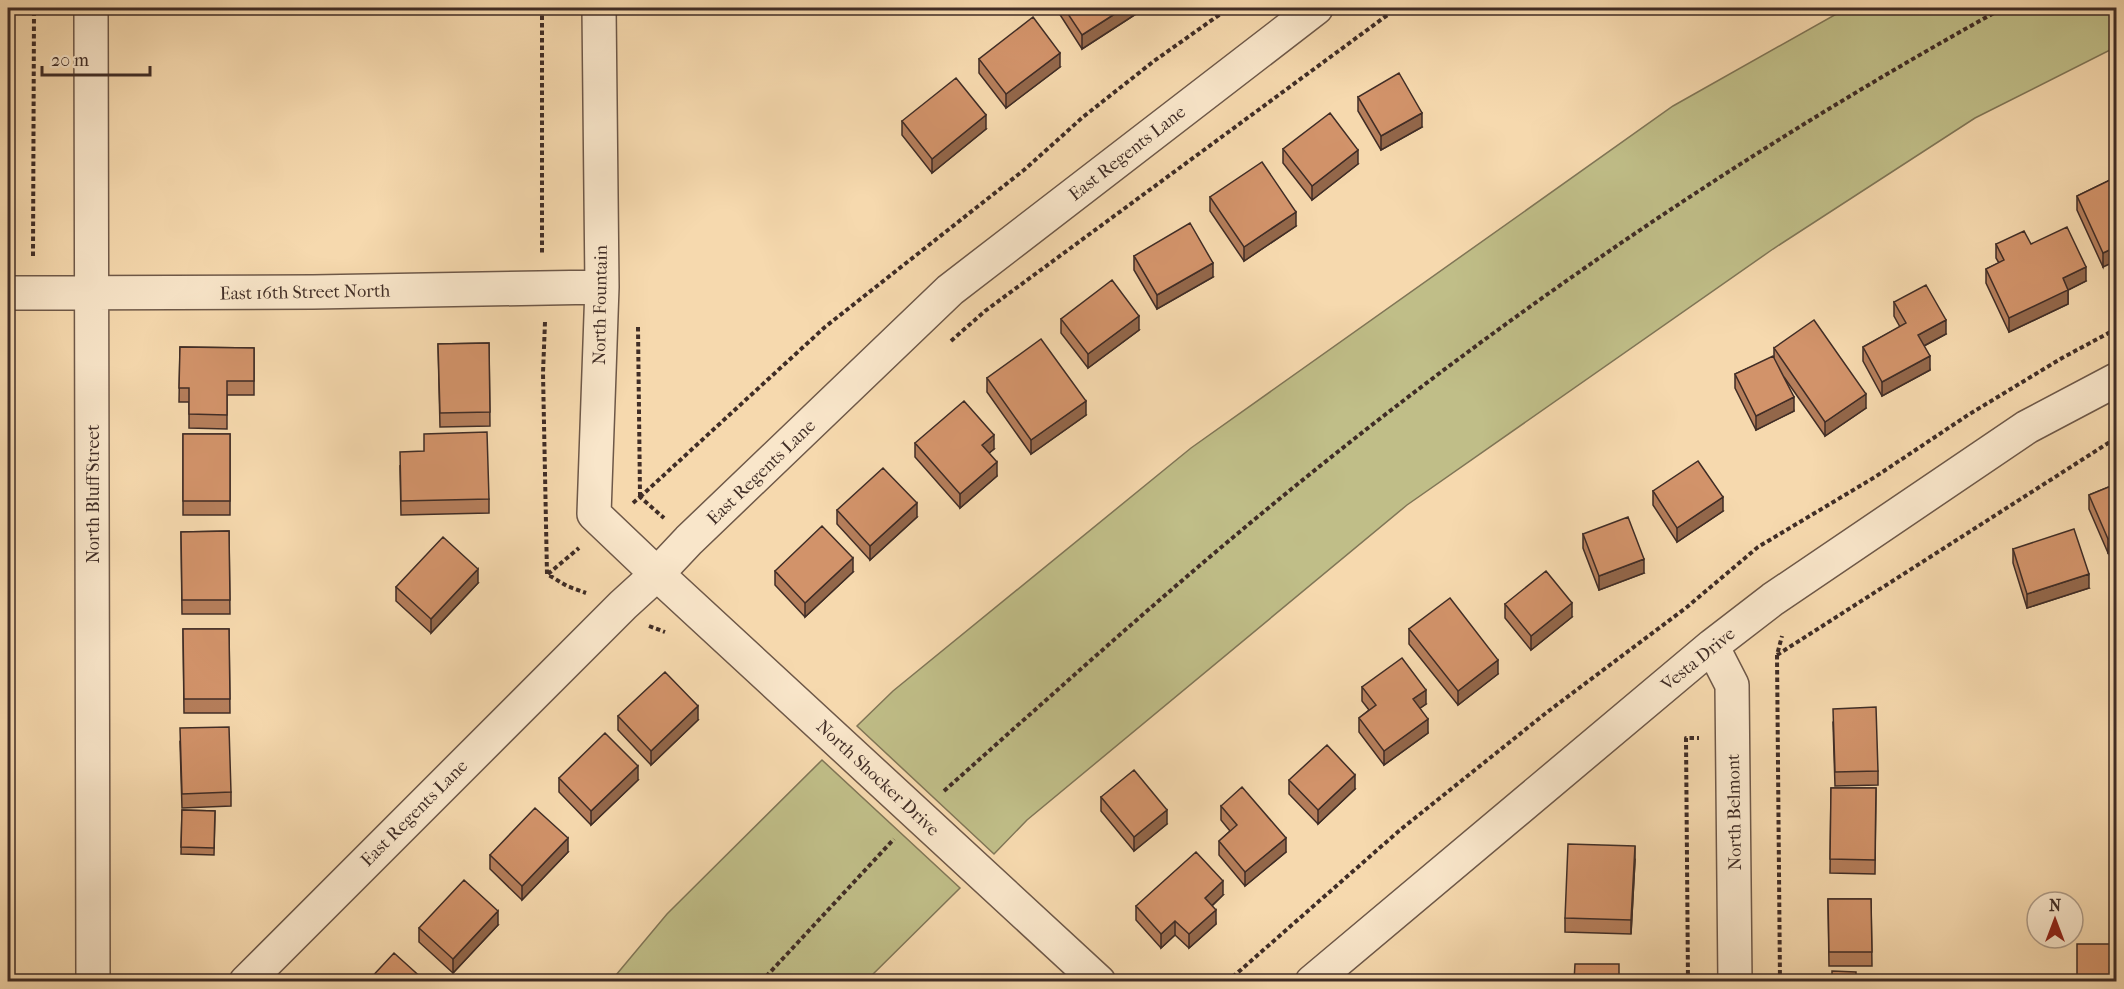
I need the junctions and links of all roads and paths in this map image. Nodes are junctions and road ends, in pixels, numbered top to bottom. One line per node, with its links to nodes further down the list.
1 (34, 8): 7 (path)
2 (91, 8): 10 (street, North Bluff Street)
3 (599, 8): 8 (street, North Fountain)
4 (1228, 8): 14 (path)
5 (1316, 8): 15 (street, East Regents Lane)
6 (2003, 8): 20 (path)
7 (33, 256)
8 (602, 287): 10 (street, East 16th Street North); 15 (street, North Fountain)
9 (8, 293): 10 (street, East 16th Street North)
10 (93, 293): 22 (street, North Bluff Street)
11 (2116, 329): 26 (path)
12 (2116, 380): 17 (street, Vesta Drive)
13 (2116, 438): 18 (path)
14 (640, 497)
15 (657, 574): 23 (street, East Regents Lane); 25 (street, North Shocker Drive)
16 (1784, 629): 18 (path)
17 (1712, 646): 27 (street, Vesta Drive); 29 (street, North Belmont)
18 (1778, 655): 30 (path)
19 (1710, 738): 28 (path)
20 (936, 798)
21 (897, 835): 24 (path)
22 (93, 981)
23 (246, 981)
24 (761, 981)
25 (1099, 981)
26 (1227, 981)
27 (1312, 981)
28 (1688, 981)
29 (1736, 981)
30 (1780, 981)

